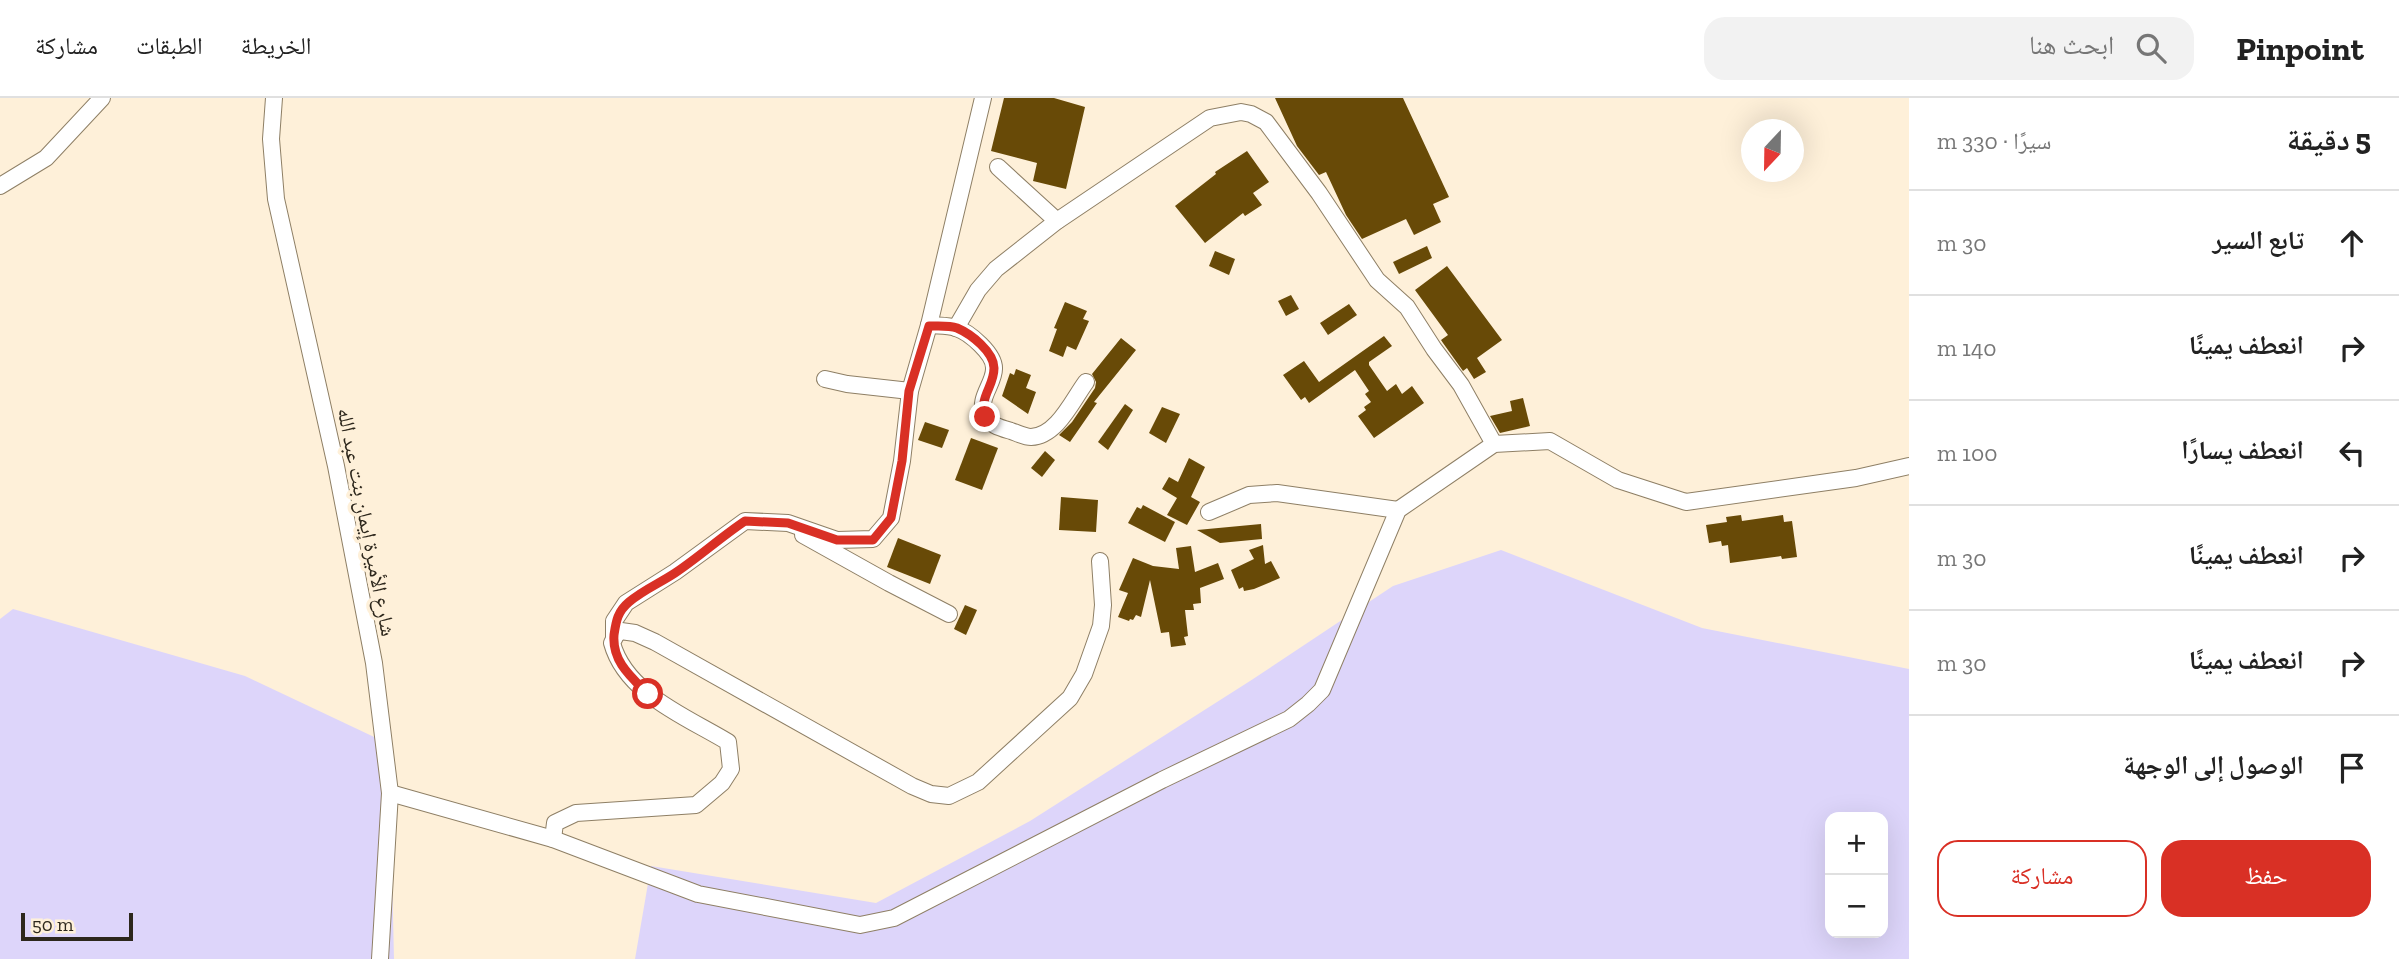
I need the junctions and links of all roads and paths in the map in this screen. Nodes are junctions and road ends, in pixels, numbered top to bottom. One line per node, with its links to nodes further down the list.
1 (103, 98): 5 (street)
2 (274, 98): 20 (street, شارع الأميرة إيمان بنت عبد الله)
3 (983, 98): 7 (street)
4 (998, 167): 6 (street)
5 (0, 186)
6 (1057, 221): 8 (street); 12 (street)
7 (929, 326): 8 (street); 11 (street)
8 (956, 328): 10 (street)
9 (825, 379): 11 (street)
10 (1086, 382)
11 (909, 391): 16 (street)
12 (1494, 444): 13 (street); 14 (street)
13 (1909, 466)
14 (1398, 510): 15 (street); 21 (street)
15 (1209, 512)
16 (788, 523): 18 (street); 19 (street)
17 (1100, 561): 19 (street)
18 (949, 614)
19 (614, 638): 21 (street)
20 (390, 793): 21 (street); 22 (street, شارع الأميرة إيمان بنت عبد الله)
21 (553, 839)
22 (380, 959)

